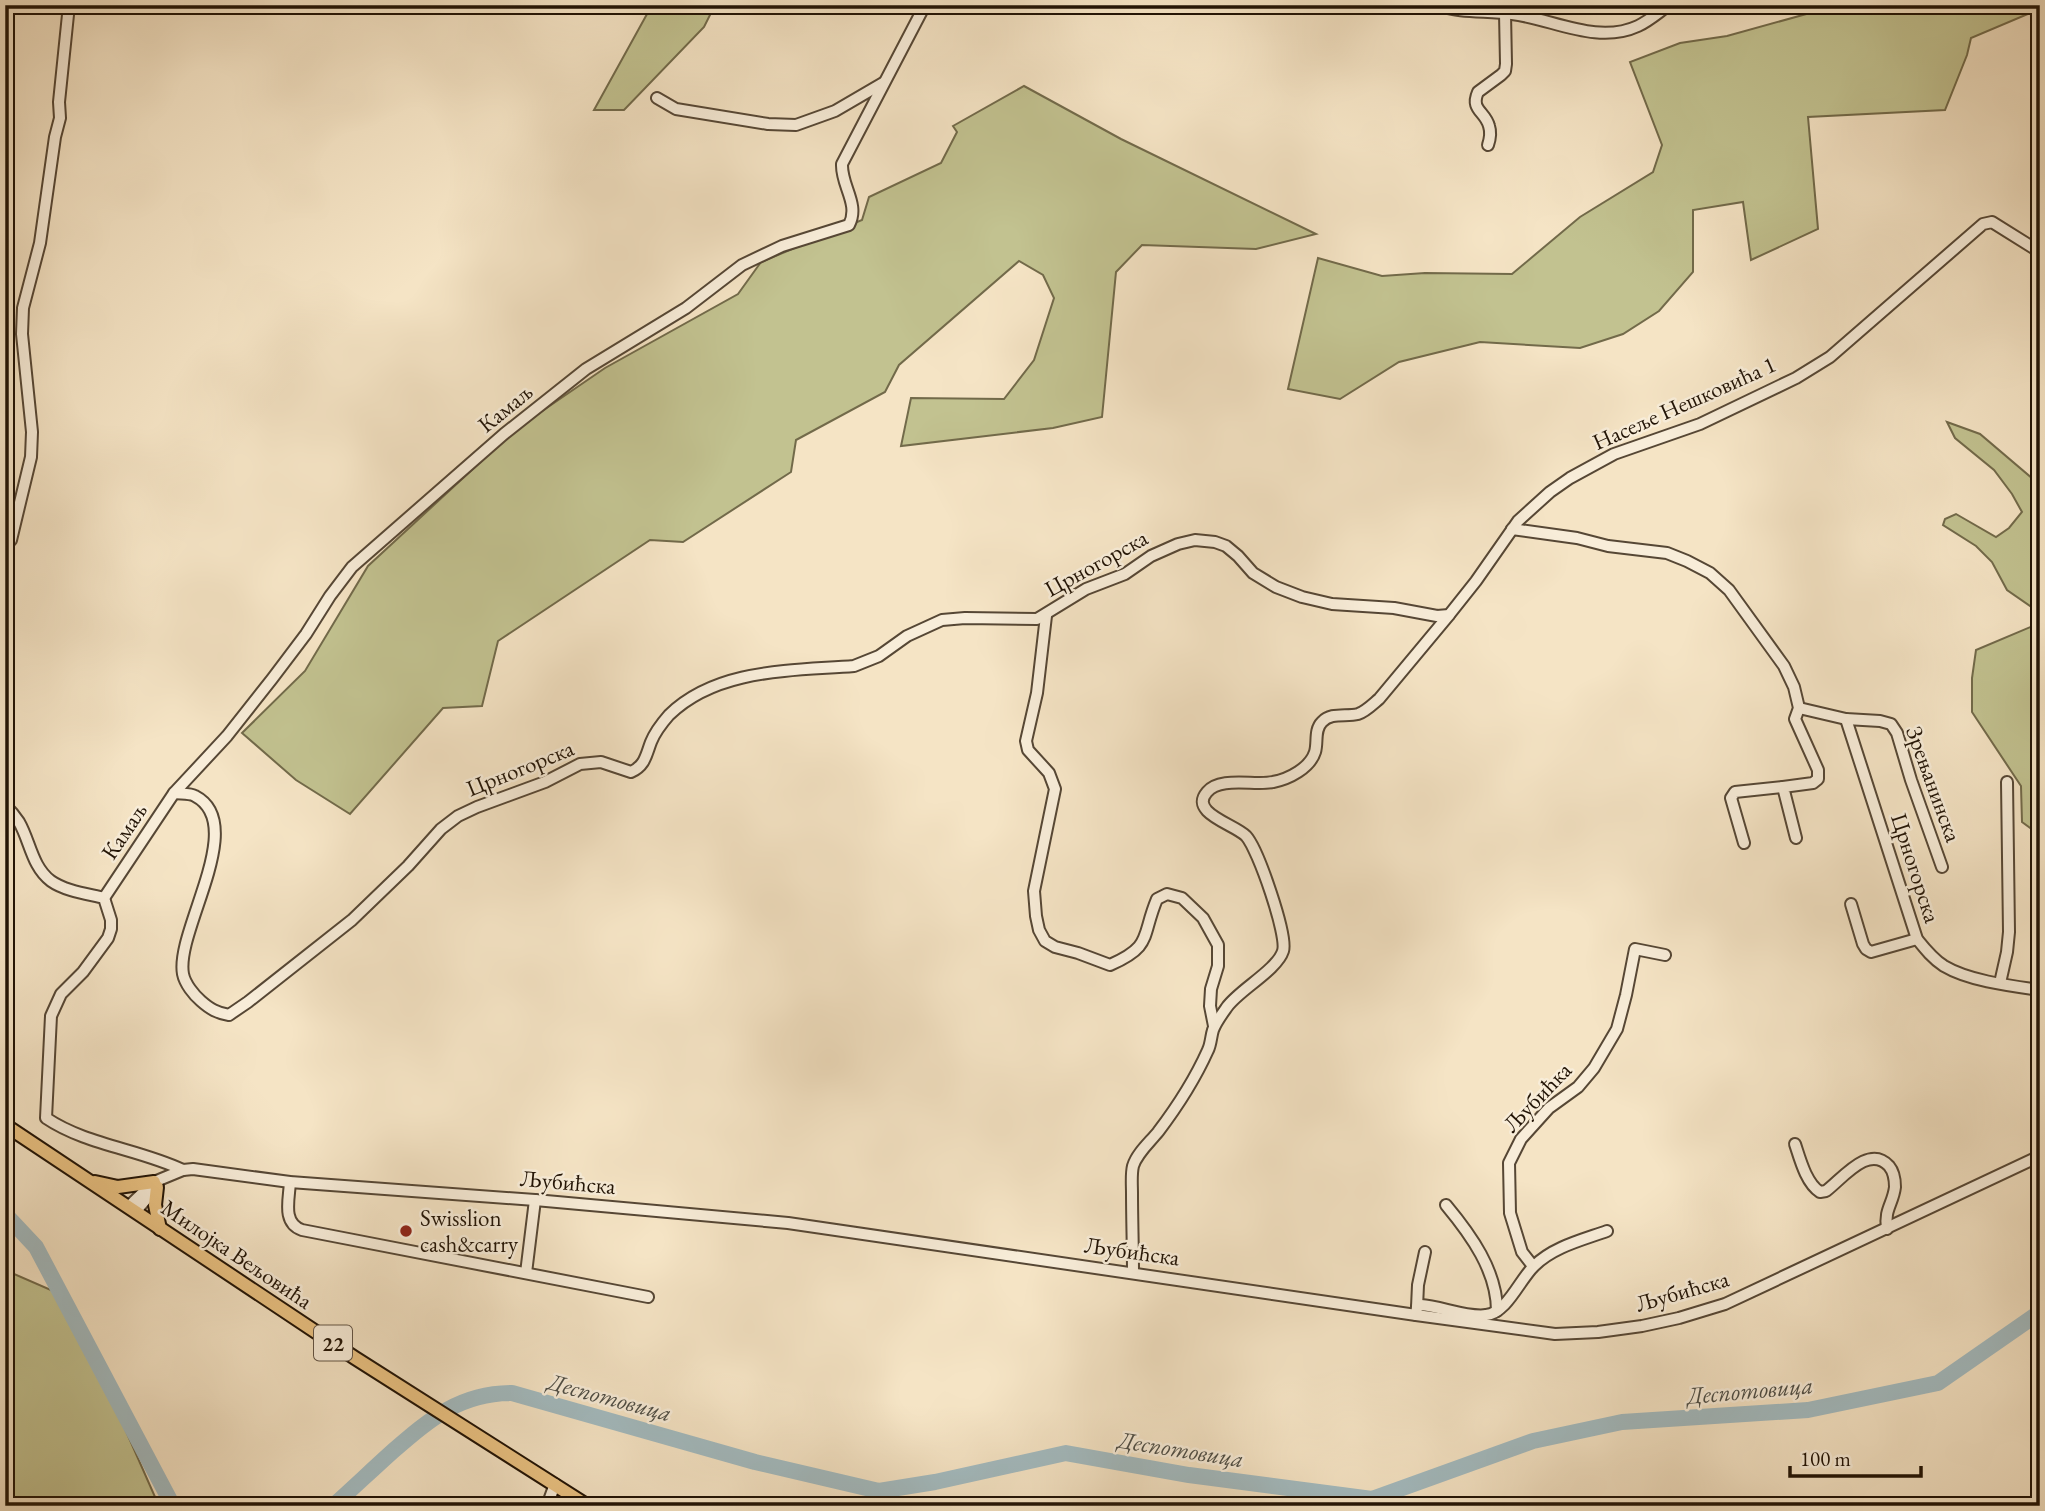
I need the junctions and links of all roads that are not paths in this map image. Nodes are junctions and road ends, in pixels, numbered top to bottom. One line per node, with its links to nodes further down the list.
1 (69, 5): 11 (street)
2 (925, 5): 6 (street, Камаљ)
3 (1438, 5): 5 (street)
4 (1669, 5): 5 (street)
5 (1505, 13): 8 (street)
6 (883, 83): 7 (street); 18 (street, Камаљ)
7 (657, 98)
8 (1488, 145)
9 (2040, 253): 10 (street, Насеље Нешковића 1)
10 (1512, 528): 12 (street); 14 (street)
11 (5, 547)
12 (1449, 615): 13 (street, Црногорска); 29 (street)
13 (1046, 616): 18 (street, Црногорска); 29 (street)
14 (1799, 708): 15 (street, Зрењанинска); 17 (street)
15 (1846, 719): 22 (street, Зрењанинска); 25 (street, Црногорска)
16 (2007, 782): 27 (street)
17 (1783, 787): 20 (street); 21 (street)
18 (174, 793): 23 (street, Камаљ)
19 (5, 805): 23 (street)
20 (1796, 838)
21 (1744, 844)
22 (1942, 867)
23 (104, 898): 33 (street, Љубићска)
24 (1851, 904): 25 (street)
25 (1917, 939): 27 (street, Црногорска)
26 (1665, 955): 44 (street, Љубићка)
27 (2000, 983): 28 (street, Црногорска)
28 (2040, 990)
29 (1214, 1026): 45 (street)
30 (8, 1130): 34 (main road, Милојка Вељовића / 22)
31 (1795, 1144): 41 (street)
32 (2040, 1156): 41 (street, Љубићска)
33 (183, 1170): 35 (street, Љубићска); 36 (street, Љубићска)
34 (88, 1181): 36 (main road); 39 (main road, Милојка Вељовића / 22)
35 (290, 1182): 37 (street, Љубићска); 46 (street)
36 (159, 1183): 39 (street, Љубићска); 40 (main road)
37 (535, 1200): 45 (street, Љубићска); 46 (street)
38 (1446, 1205): 49 (street)
39 (131, 1209): 40 (main road, Милојка Вељовића / 22)
40 (160, 1229): 50 (main road, Милојка Вељовића / 22)
41 (1887, 1229): 48 (street, Љубићска)
42 (1606, 1231): 44 (street)
43 (1425, 1252): 48 (street)
44 (1533, 1266): 49 (street)
45 (1133, 1272): 48 (street, Љубићска)
46 (526, 1273): 47 (street)
47 (648, 1297)
48 (1417, 1311): 49 (street)
49 (1497, 1311)
50 (555, 1484): 51 (street); 52 (main road, Милојка Вељовића / 22)
51 (547, 1506)
52 (588, 1506)

